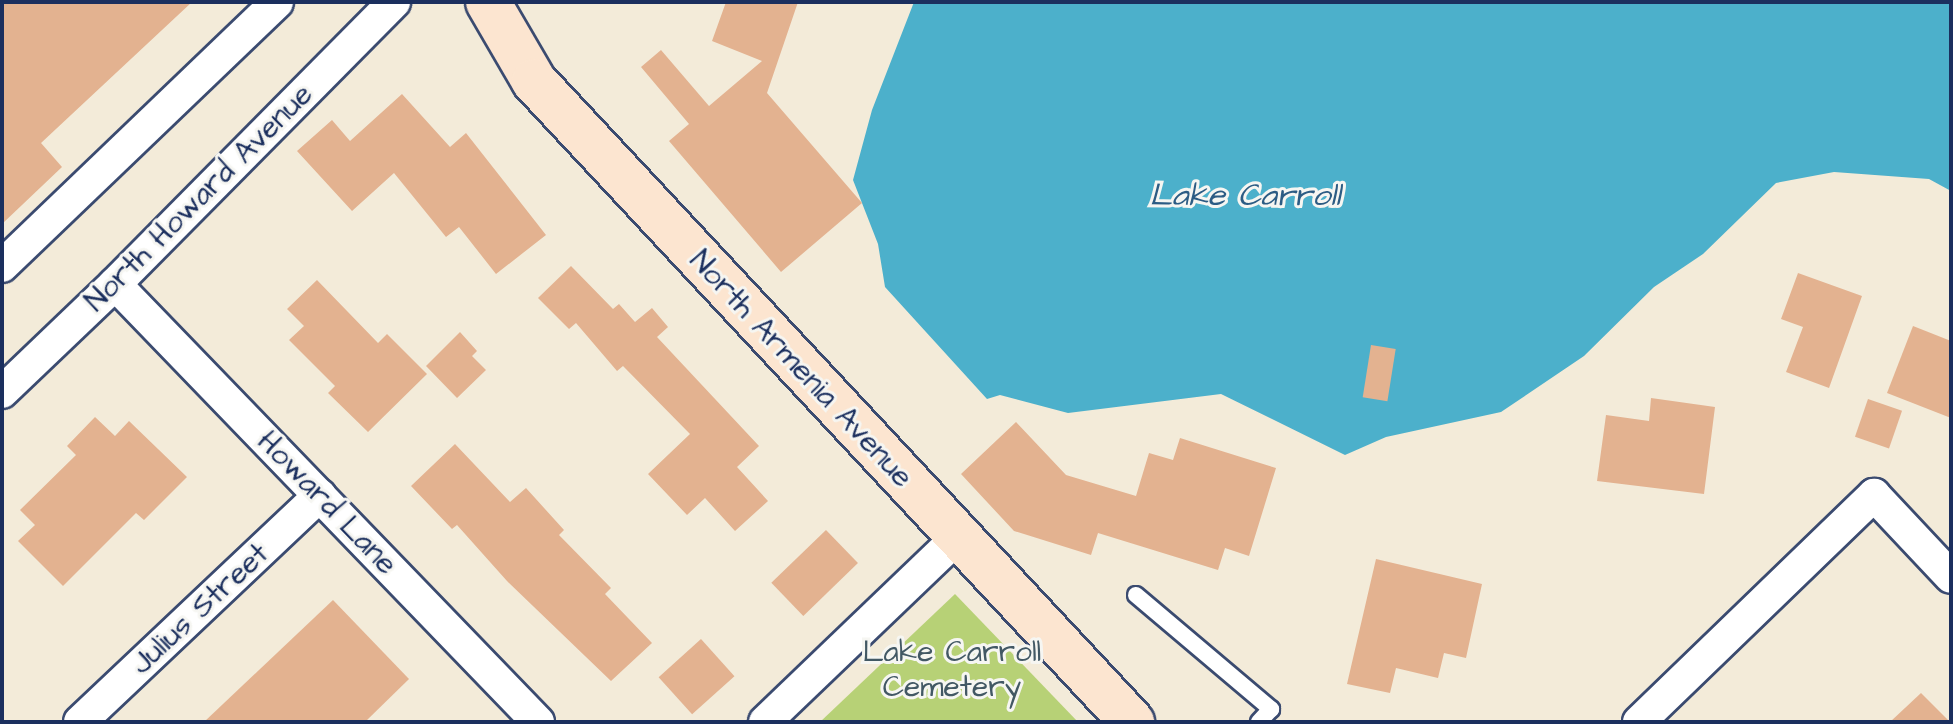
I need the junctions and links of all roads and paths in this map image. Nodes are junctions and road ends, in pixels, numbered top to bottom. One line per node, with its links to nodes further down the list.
1 (277, 2): 4 (street)
2 (394, 2): 5 (street, North Howard Avenue)
3 (488, 2): 8 (main road, North Armenia Avenue)
4 (2, 266)
5 (115, 284): 6 (street, North Howard Avenue); 7 (street, Howard Lane)
6 (2, 392)
7 (320, 495): 11 (street, Julius Street); 12 (street, Howard Lane)
8 (958, 537): 13 (street); 14 (main road, North Armenia Avenue)
9 (1951, 577): 16 (street)
10 (1136, 595): 15 (lane)
11 (80, 722)
12 (538, 722)
13 (765, 722)
14 (1132, 722)
15 (1259, 722)
16 (1639, 722)

